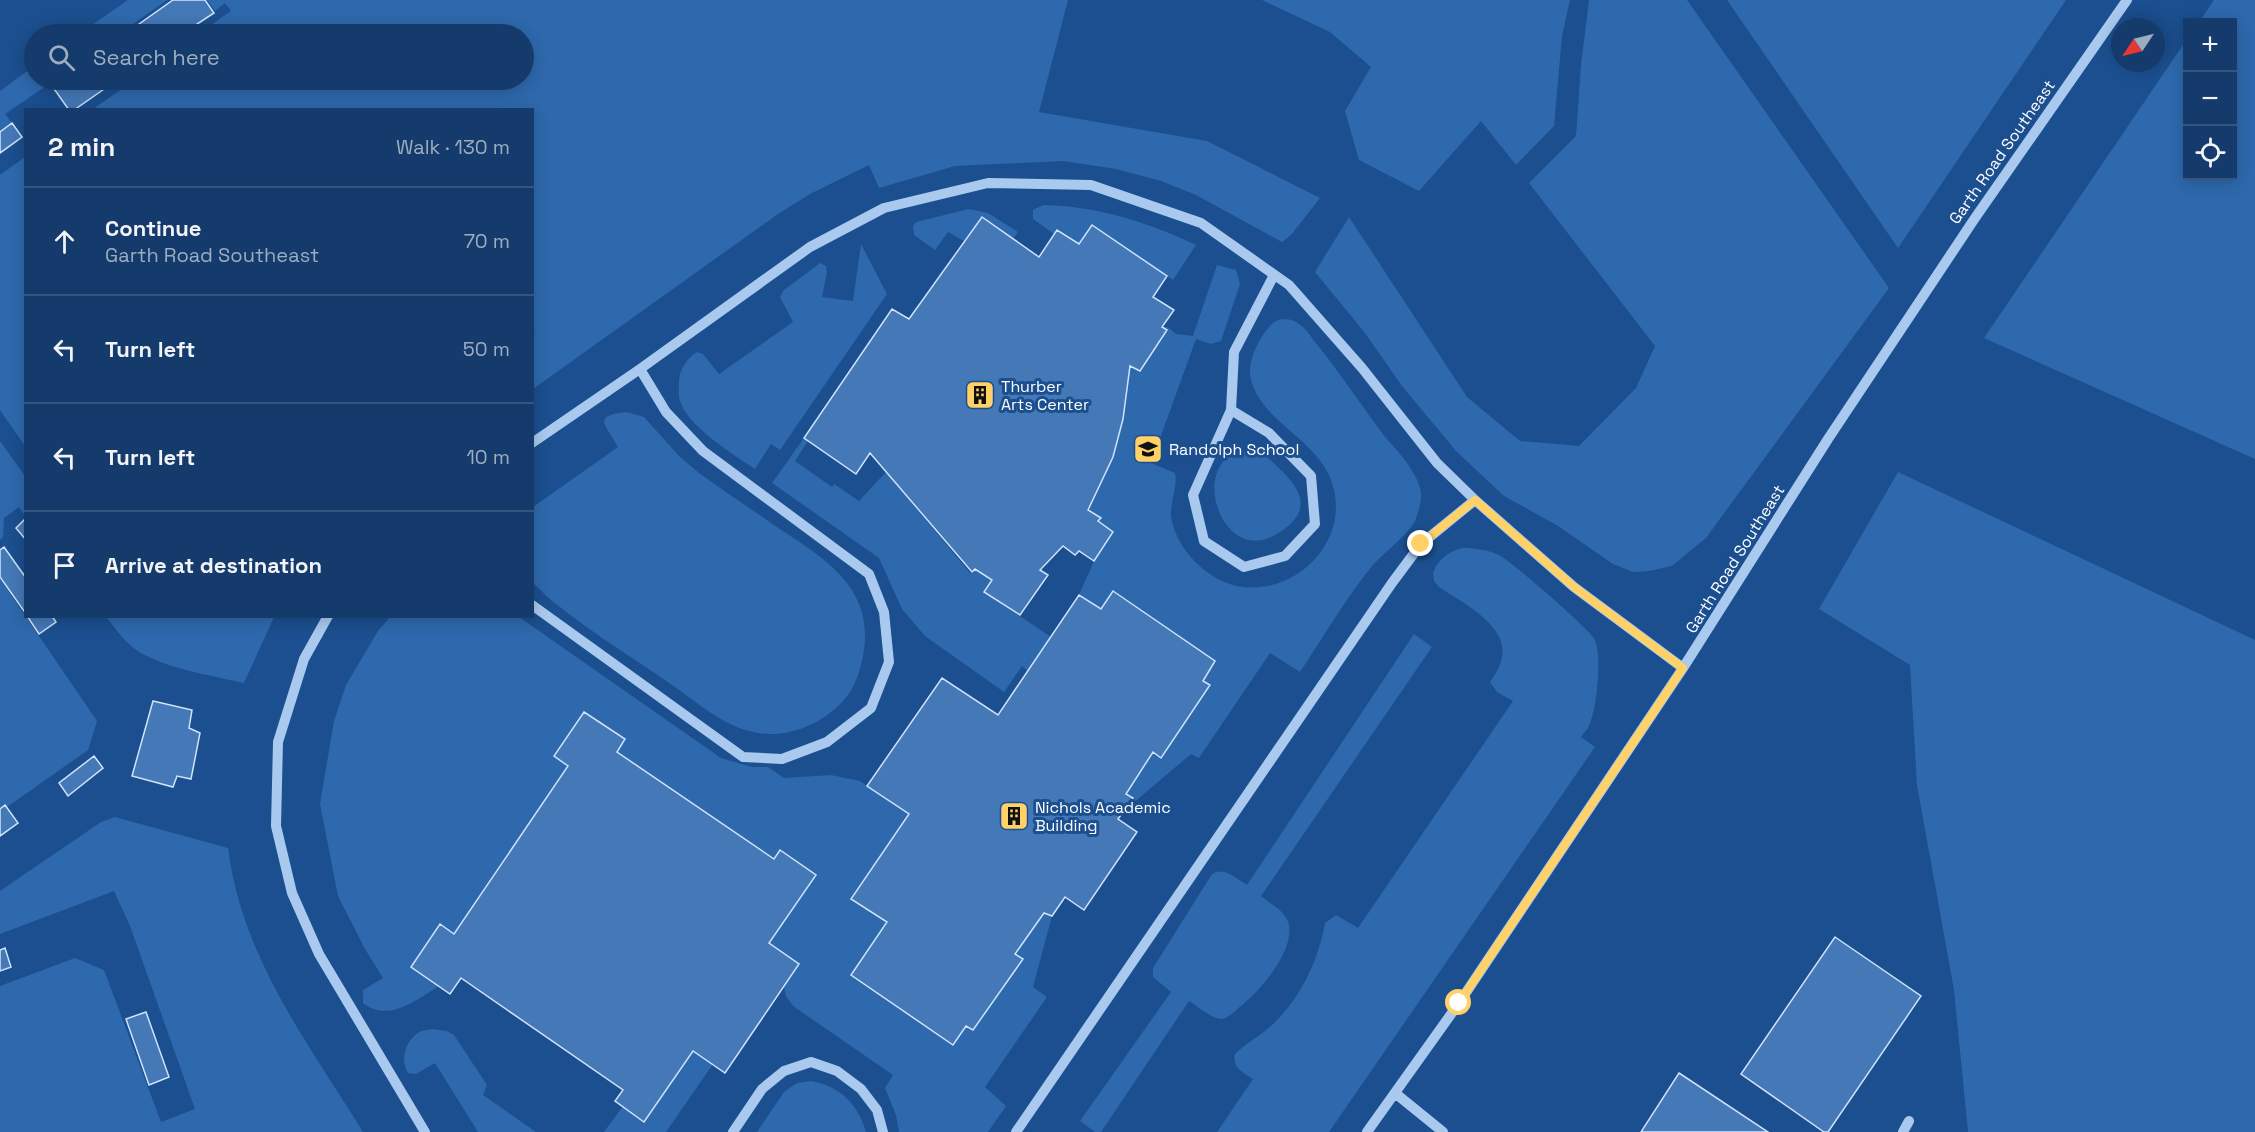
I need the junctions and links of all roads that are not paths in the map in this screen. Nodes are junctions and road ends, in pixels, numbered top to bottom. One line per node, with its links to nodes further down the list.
1 (2127, 0): 9 (street, Garth Road Southeast)
2 (1274, 275): 3 (street); 4 (street); 6 (street)
3 (640, 369): 5 (street); 7 (street)
4 (1231, 410): 4 (street)
5 (534, 442)
6 (1475, 500): 9 (street); 15 (street)
7 (534, 606)
8 (327, 618): 12 (street)
9 (1683, 668): 10 (street, Garth Road Southeast)
10 (1395, 1093): 16 (street, Garth Road Southeast); 17 (street)
11 (1909, 1121): 18 (street)
12 (424, 1132)
13 (734, 1132): 14 (street)
14 (883, 1132)
15 (1016, 1132)
16 (1367, 1132)
17 (1443, 1132)
18 (1903, 1132)

